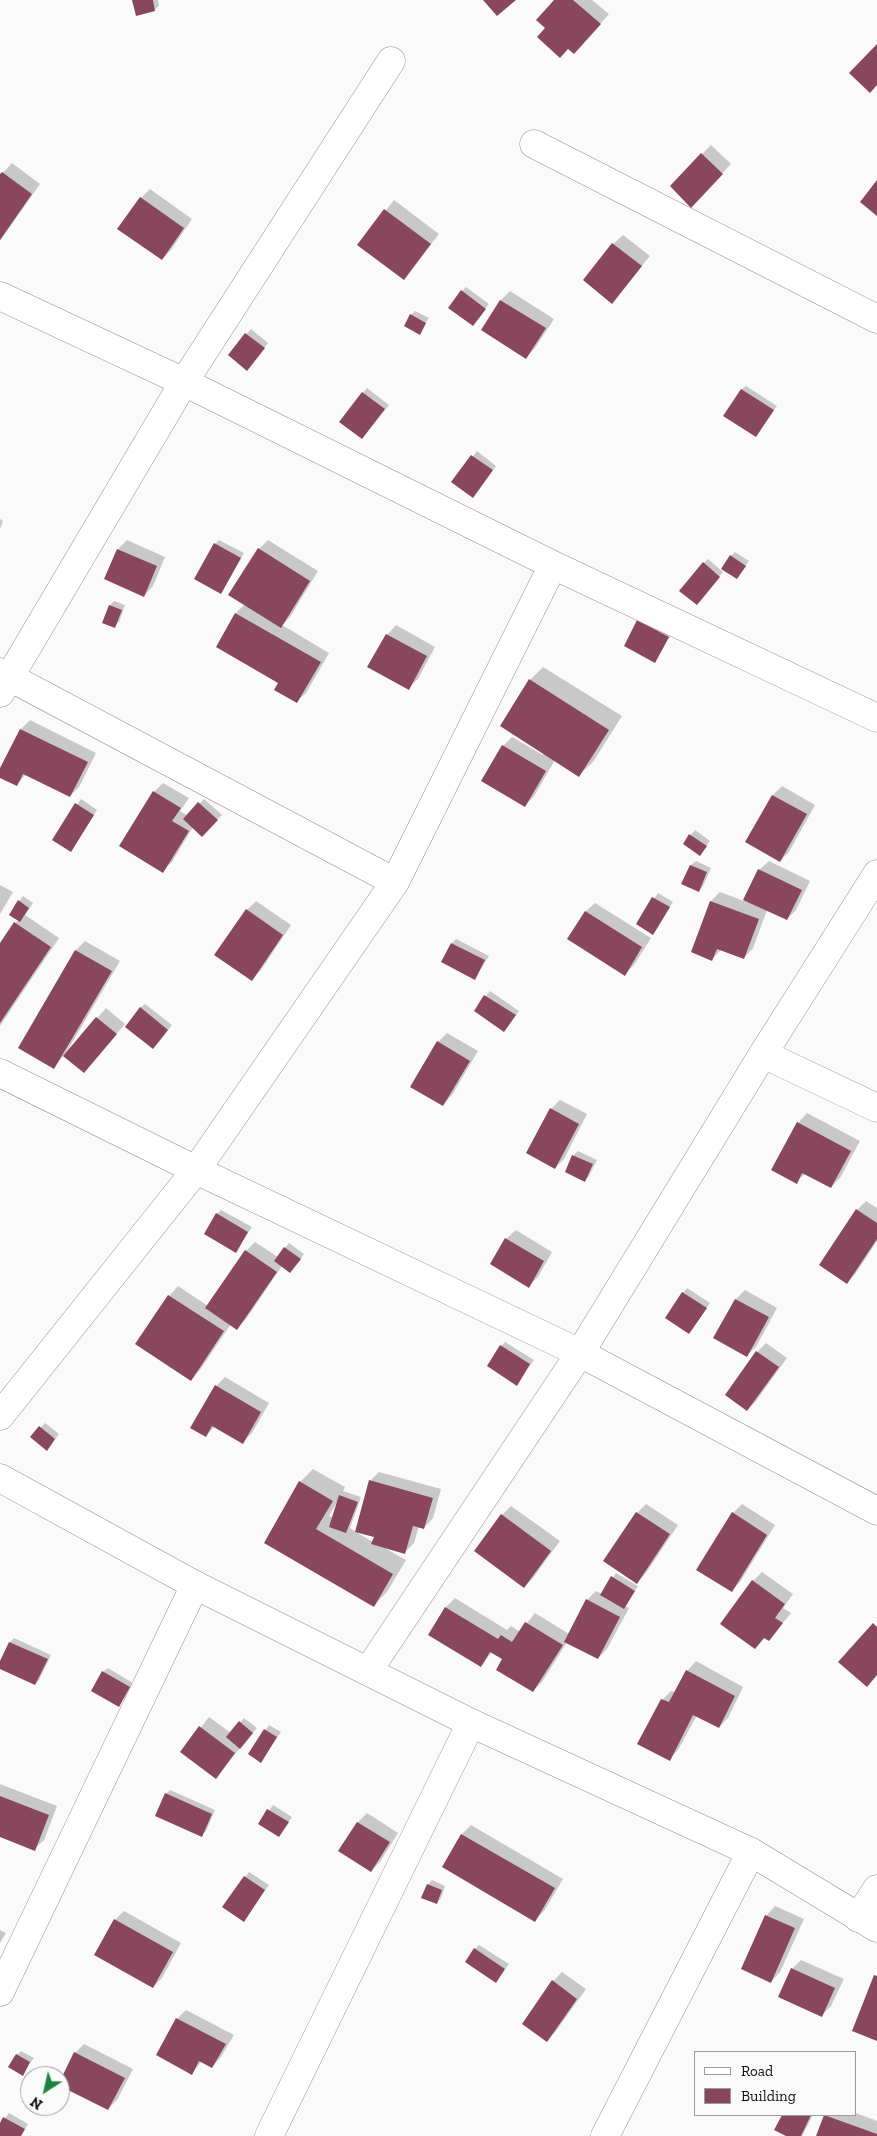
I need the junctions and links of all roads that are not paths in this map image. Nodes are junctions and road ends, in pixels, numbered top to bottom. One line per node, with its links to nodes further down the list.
1 (392, 61): 5 (street)
2 (534, 144): 4 (street)
3 (0, 296): 5 (street)
4 (877, 319)
5 (184, 382): 6 (street); 7 (street)
6 (553, 564): 8 (street); 10 (street)
7 (3, 681): 10 (street)
8 (877, 718)
9 (877, 874): 11 (street)
10 (395, 882): 14 (street)
11 (763, 1054): 13 (street); 15 (street)
12 (0, 1074): 14 (street)
13 (877, 1108)
14 (196, 1170): 15 (street); 16 (street)
15 (580, 1353): 18 (street); 20 (street)
16 (0, 1416)
17 (0, 1478): 19 (street)
18 (877, 1511)
19 (195, 1585): 20 (street); 25 (street)
20 (368, 1671): 21 (street)
21 (470, 1723): 22 (street); 26 (street)
22 (751, 1852): 24 (street); 27 (street)
23 (877, 1889): 24 (street)
24 (868, 1923)
25 (0, 1992)
26 (270, 2136)
27 (605, 2136)

